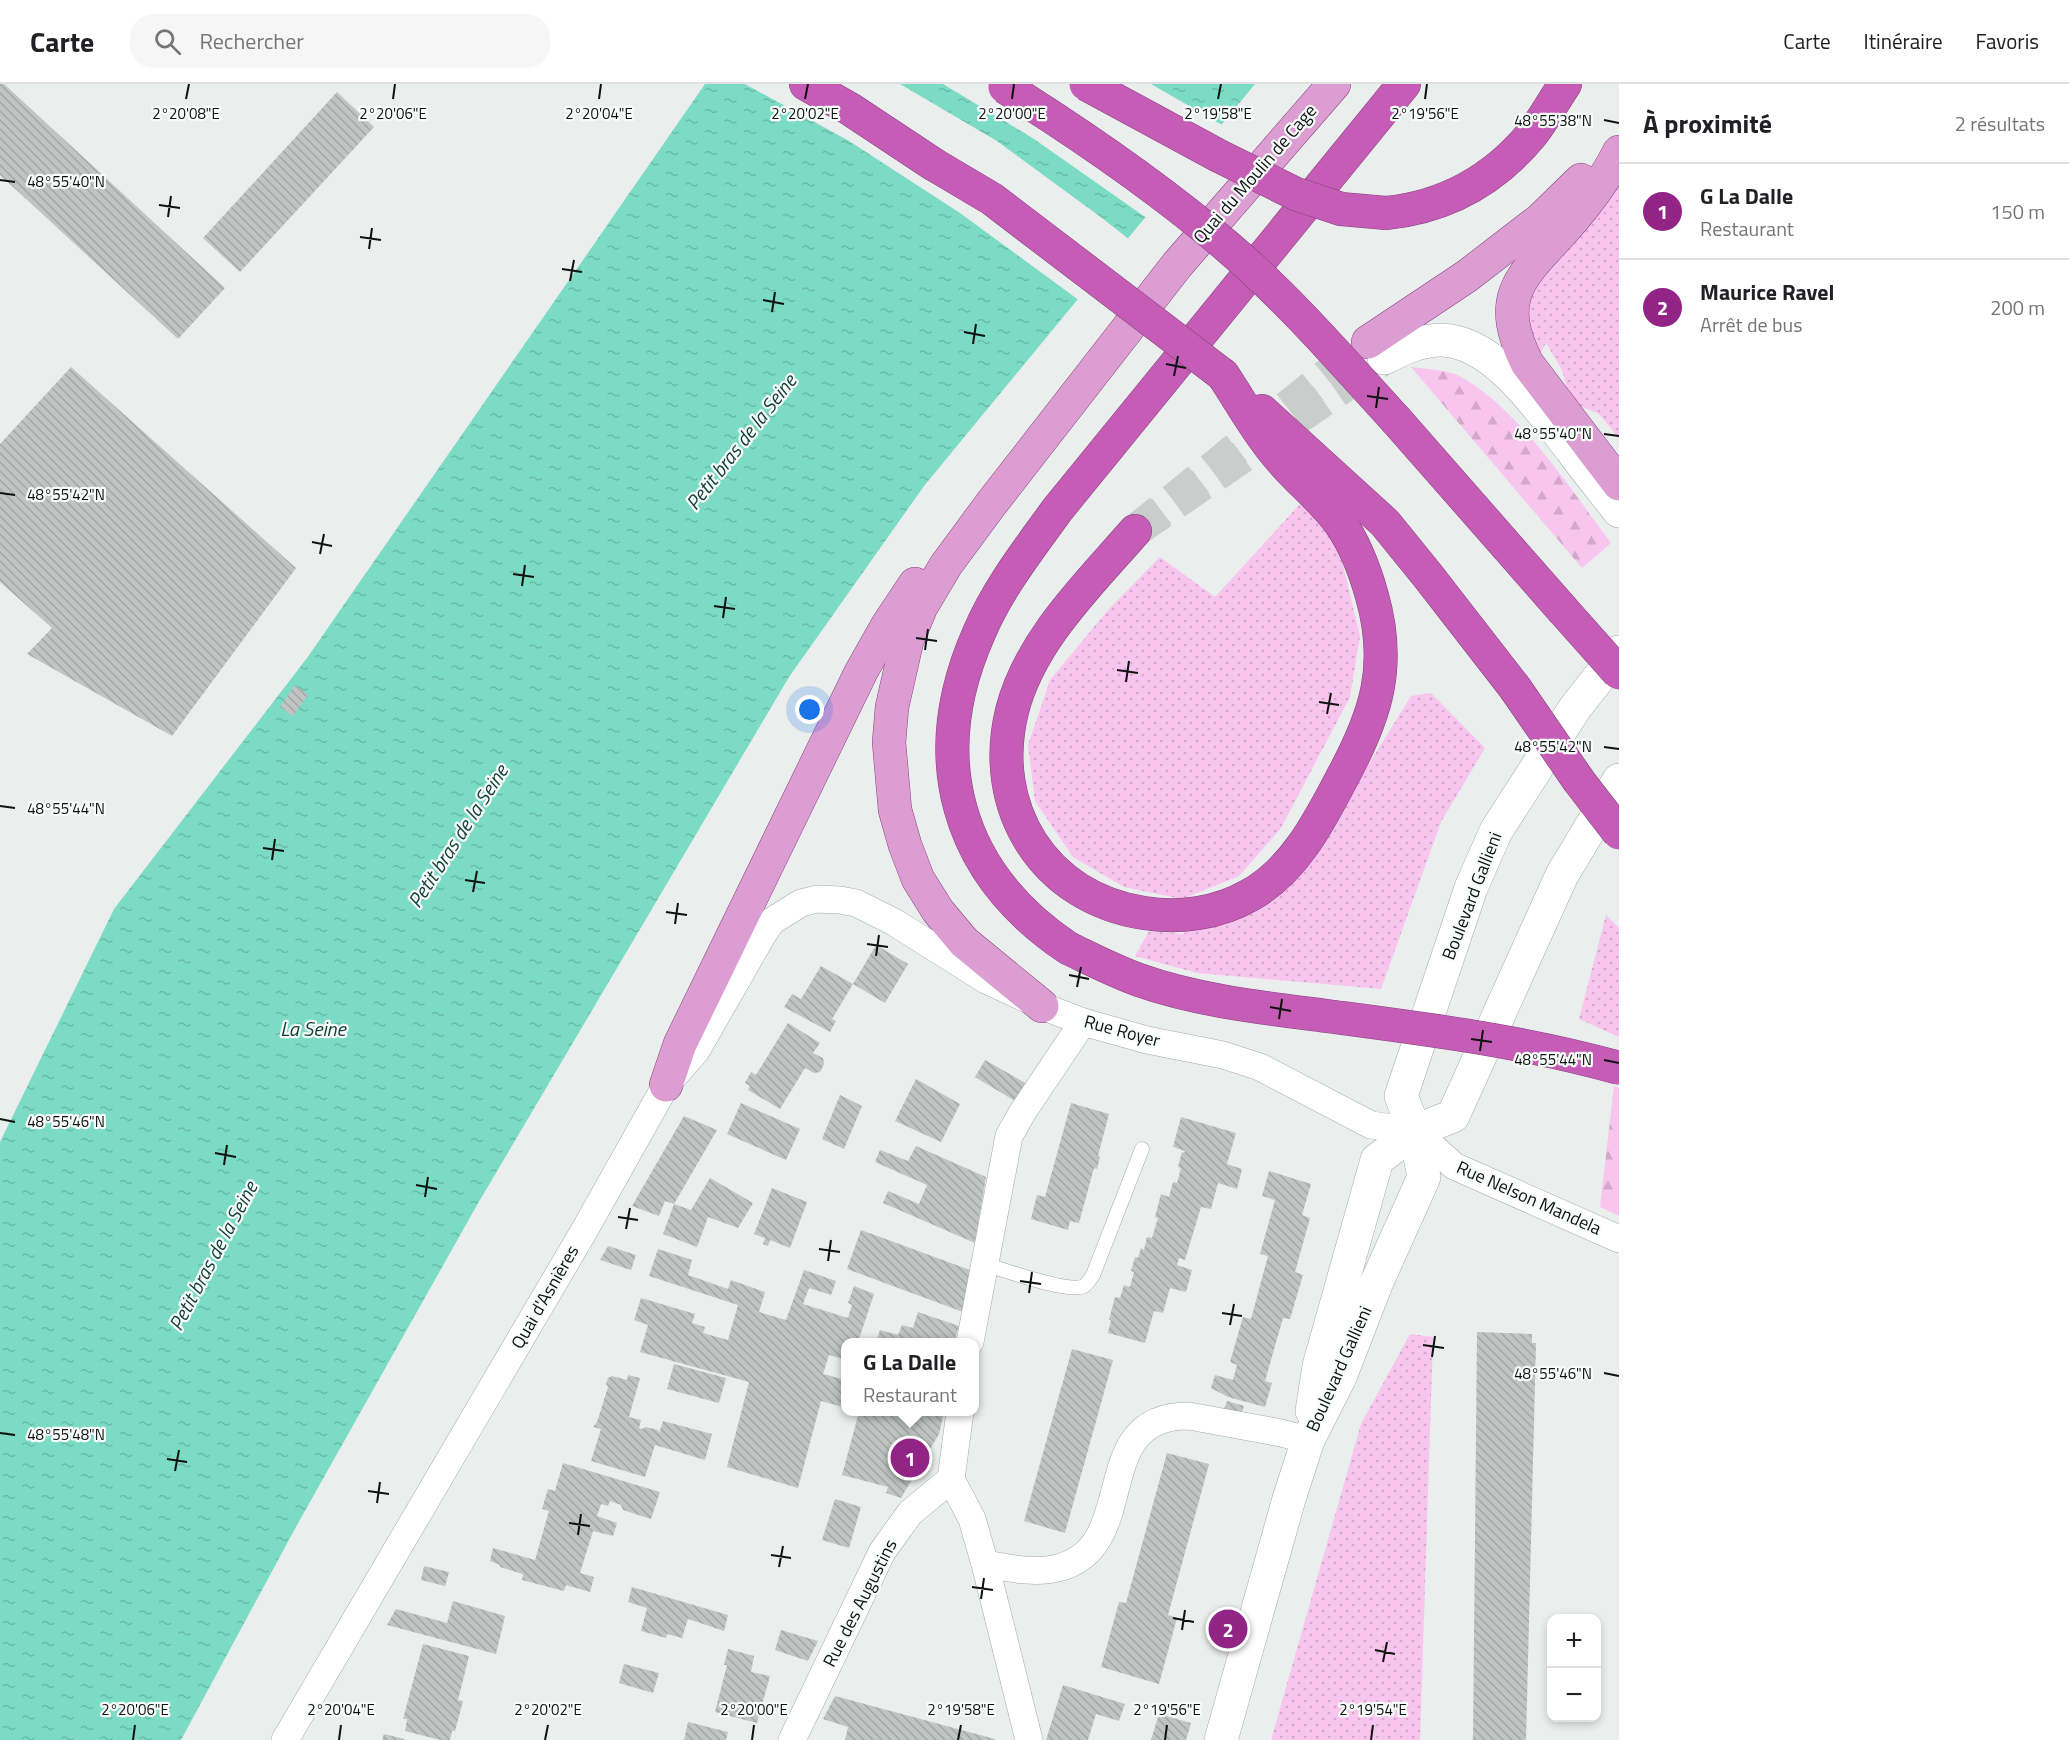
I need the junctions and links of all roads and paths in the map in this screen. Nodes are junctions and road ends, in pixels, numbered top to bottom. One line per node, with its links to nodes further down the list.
1 (806, 84): 9 (highway, bridge)
2 (1000, 84): 15 (highway, bridge)
3 (1086, 84): 6 (highway, bridge)
4 (1334, 84): 10 (main road, Quai du Moulin de Cage)
5 (1404, 84): 21 (highway, bridge)
6 (1565, 84)
7 (1619, 129): 12 (main road)
8 (1619, 152): 11 (main road)
9 (1223, 375): 13 (highway); 17 (highway, bridge)
10 (1071, 400): 19 (main road); 22 (main road)
11 (1619, 484)
12 (1619, 511)
13 (1135, 531)
14 (1619, 652): 23 (main road, Boulevard Gallieni)
15 (1619, 673)
16 (1619, 780): 23 (main road, Boulevard Gallieni)
17 (1619, 833)
18 (840, 900): 19 (street, Rue Royer); 22 (street, Quai d'Asnières)
19 (1042, 1006): 20 (street, Rue Royer)
20 (1083, 1022): 23 (street, Rue Royer); 26 (street)
21 (1619, 1068)
22 (666, 1085): 32 (street, Quai d'Asnières)
23 (1415, 1131): 25 (street, Rue Nelson Mandela); 29 (main road, Boulevard Gallieni); 29 (main road, Boulevard Gallieni)
24 (1142, 1149): 26 (lane)
25 (1619, 1239)
26 (984, 1264): 27 (street)
27 (971, 1338)
28 (959, 1416): 30 (street)
29 (1308, 1440): 31 (street); 35 (main road, Boulevard Gallieni)
30 (951, 1479): 31 (street); 33 (street, Rue des Augustins)
31 (985, 1564): 34 (street)
32 (285, 1740)
33 (792, 1740)
34 (1029, 1740)
35 (1221, 1740)

